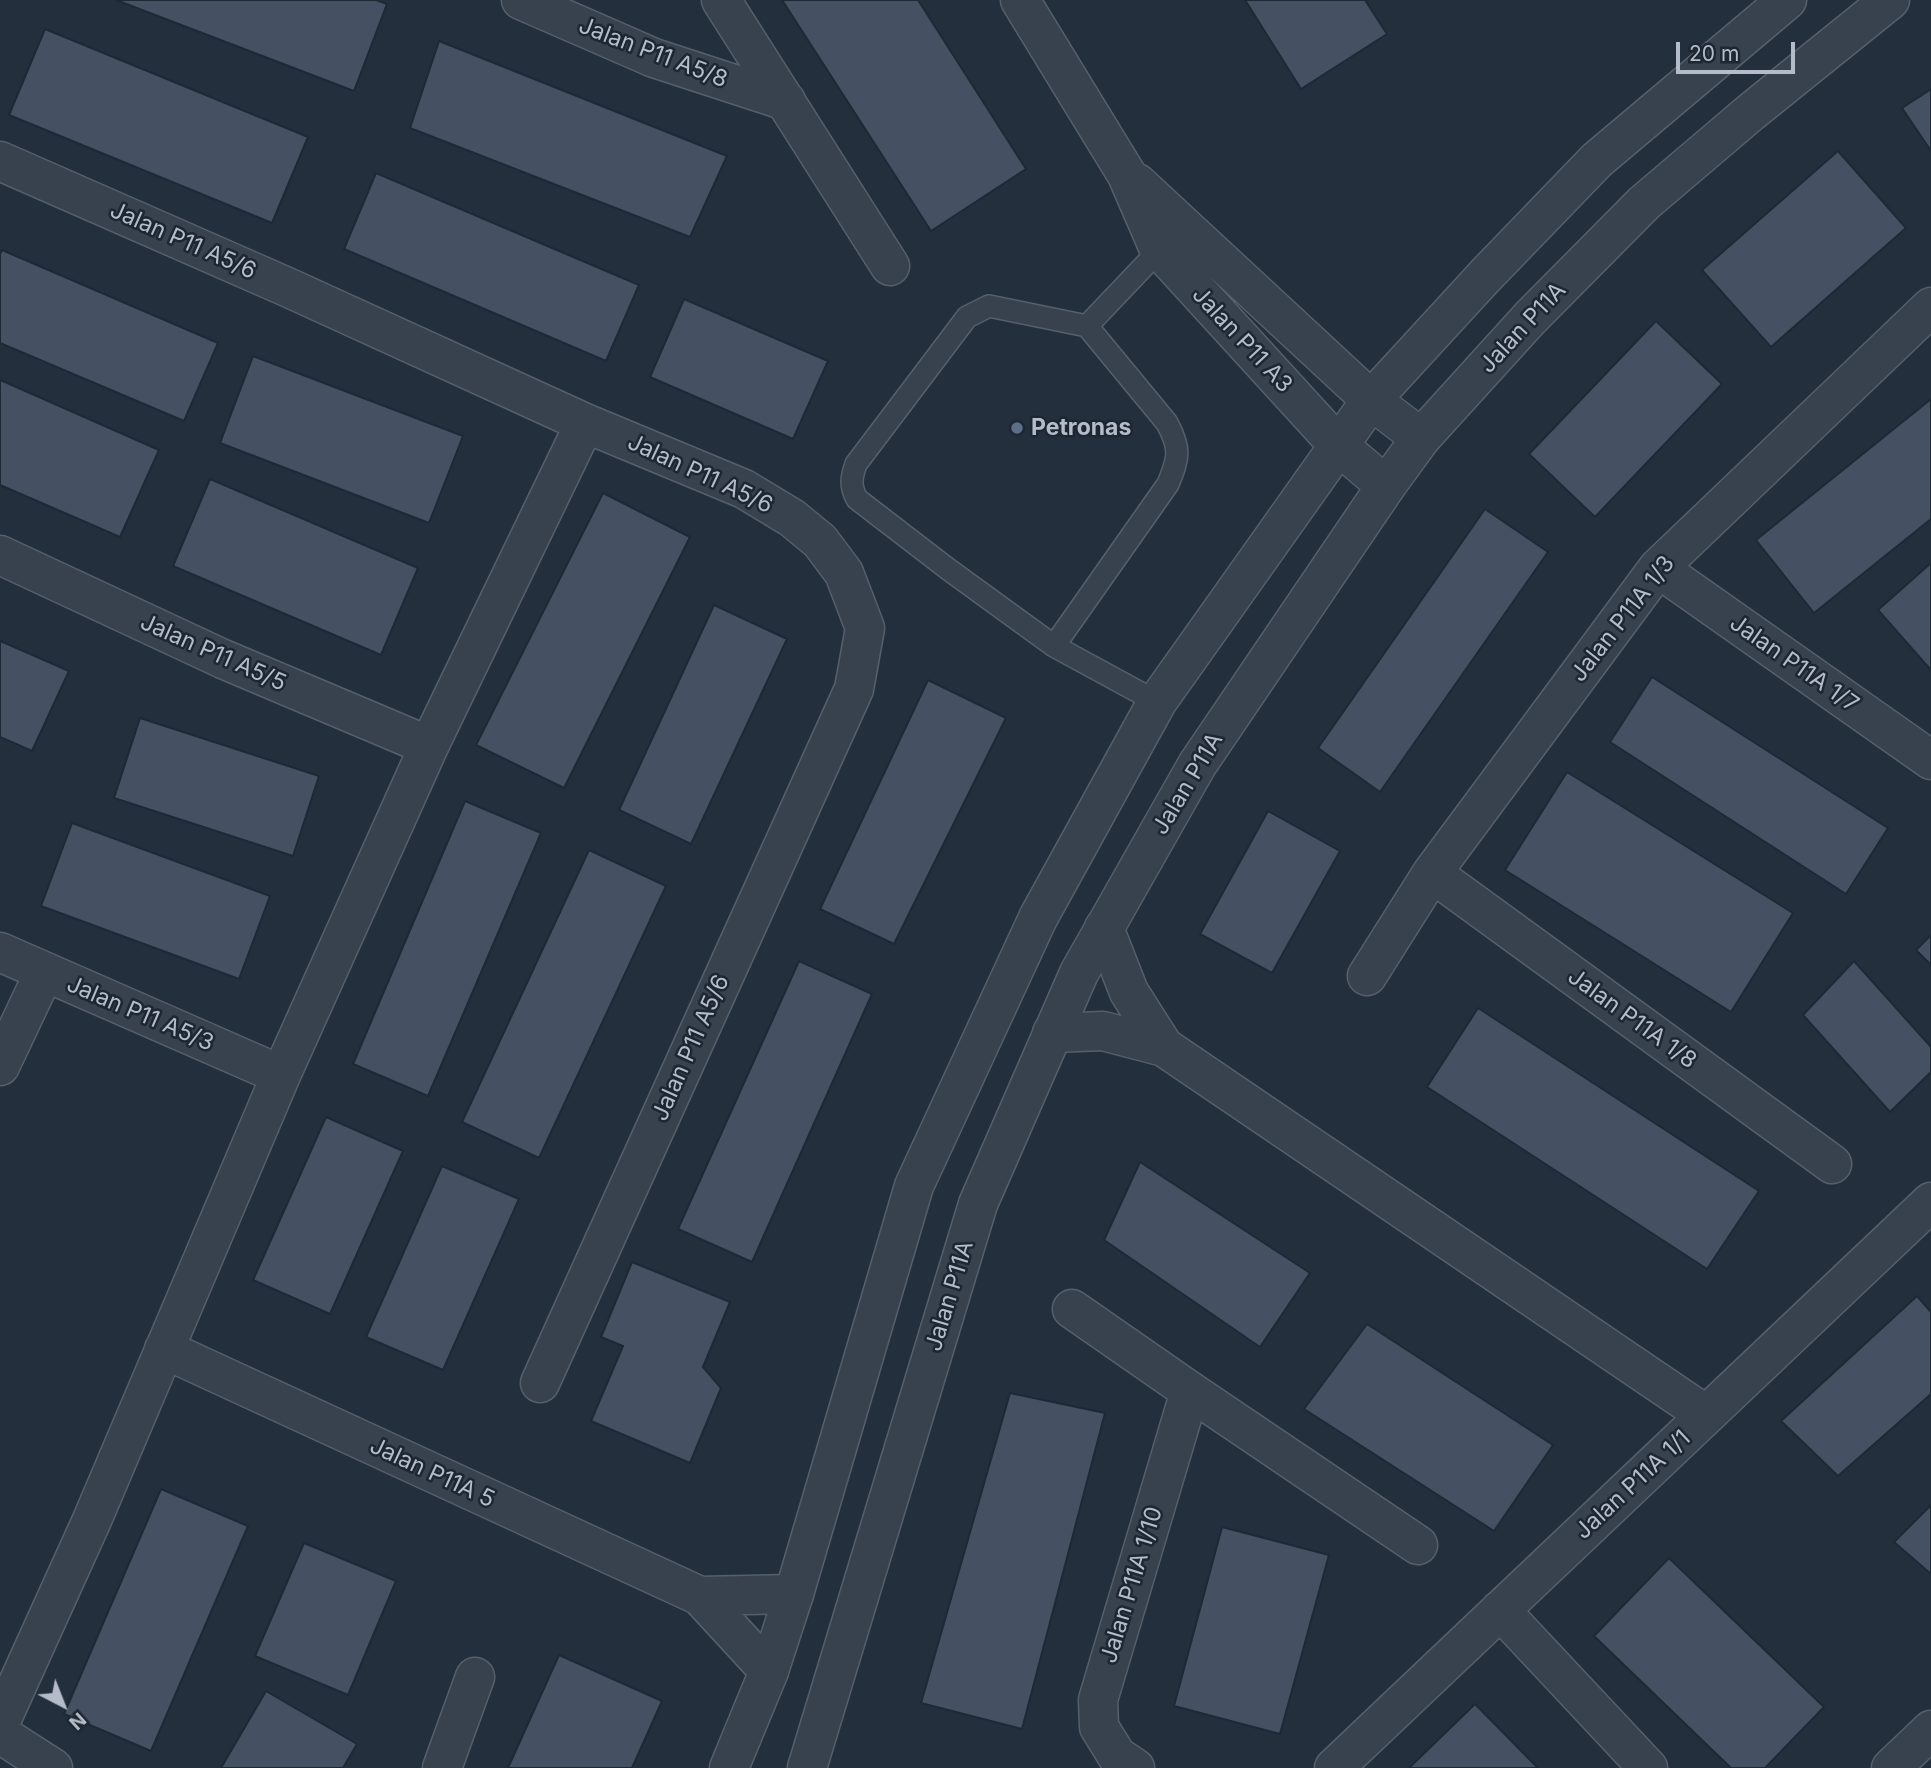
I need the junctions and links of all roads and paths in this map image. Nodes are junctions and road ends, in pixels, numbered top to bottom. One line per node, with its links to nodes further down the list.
1 (522, 0): 6 (street, Jalan P11 A5/8)
2 (721, 0): 6 (street, Jalan P11 A5/8)
3 (1020, 0): 8 (street, Jalan P11 A3)
4 (1787, 0): 12 (street)
5 (1890, 0): 14 (street, Jalan P11A)
6 (786, 101): 9 (street, Jalan P11 A5/8)
7 (0, 161): 13 (street, Jalan P11 A5/6)
8 (1172, 238): 11 (lane); 12 (street, Jalan P11 A3); 15 (street, Jalan P11 A3)
9 (890, 266)
10 (1931, 307): 18 (street, Jalan P11A 1/3)
11 (1087, 326): 19 (lane); 19 (lane)
12 (1371, 400): 14 (street, Jalan P11 A3); 15 (street)
13 (585, 423): 21 (street); 36 (street, Jalan P11 A5/6)
14 (1421, 438): 16 (street, Jalan P11A)
15 (1338, 444): 16 (street, Jalan P11 A3); 20 (street)
16 (1386, 486): 24 (street, Jalan P11A)
17 (0, 555): 21 (street, Jalan P11 A5/5)
18 (1658, 568): 22 (street, Jalan P11A 1/7); 23 (street, Jalan P11A 1/3)
19 (1054, 646): 20 (lane)
20 (1157, 702): 40 (street)
21 (429, 746): 31 (street)
22 (1931, 760)
23 (1432, 873): 27 (street, Jalan P11A 1/3); 32 (street, Jalan P11A 1/8)
24 (1104, 928): 28 (street, Jalan P11A); 29 (street)
25 (0, 952): 26 (street, Jalan P11 A5/3)
26 (44, 972): 30 (street); 31 (street, Jalan P11 A5/3)
27 (1367, 976)
28 (1052, 1033): 29 (street); 51 (street, Jalan P11A)
29 (1164, 1047): 38 (street)
30 (0, 1066)
31 (281, 1075): 35 (street)
32 (1832, 1164)
33 (1931, 1202): 38 (street, Jalan P11A 1/1)
34 (1072, 1309): 37 (street)
35 (164, 1349): 41 (street, Jalan P11A 5); 45 (street)
36 (540, 1382)
37 (1190, 1391): 39 (street); 52 (street, Jalan P11A 1/10)
38 (1706, 1415): 42 (street, Jalan P11A 1/1)
39 (1418, 1545)
40 (794, 1594): 41 (street, Jalan P11A 5); 43 (street)
41 (700, 1596): 43 (street, Jalan P11A 5)
42 (1500, 1610): 53 (street, Jalan P11A 1/1); 54 (street)
43 (769, 1671): 50 (street)
44 (475, 1677): 49 (street)
45 (0, 1723)
46 (1931, 1730): 55 (street)
47 (0, 1734): 48 (street)
48 (53, 1768)
49 (442, 1768)
50 (729, 1768)
51 (807, 1768)
52 (1135, 1768)
53 (1334, 1768)
54 (1648, 1768)
55 (1891, 1768)

